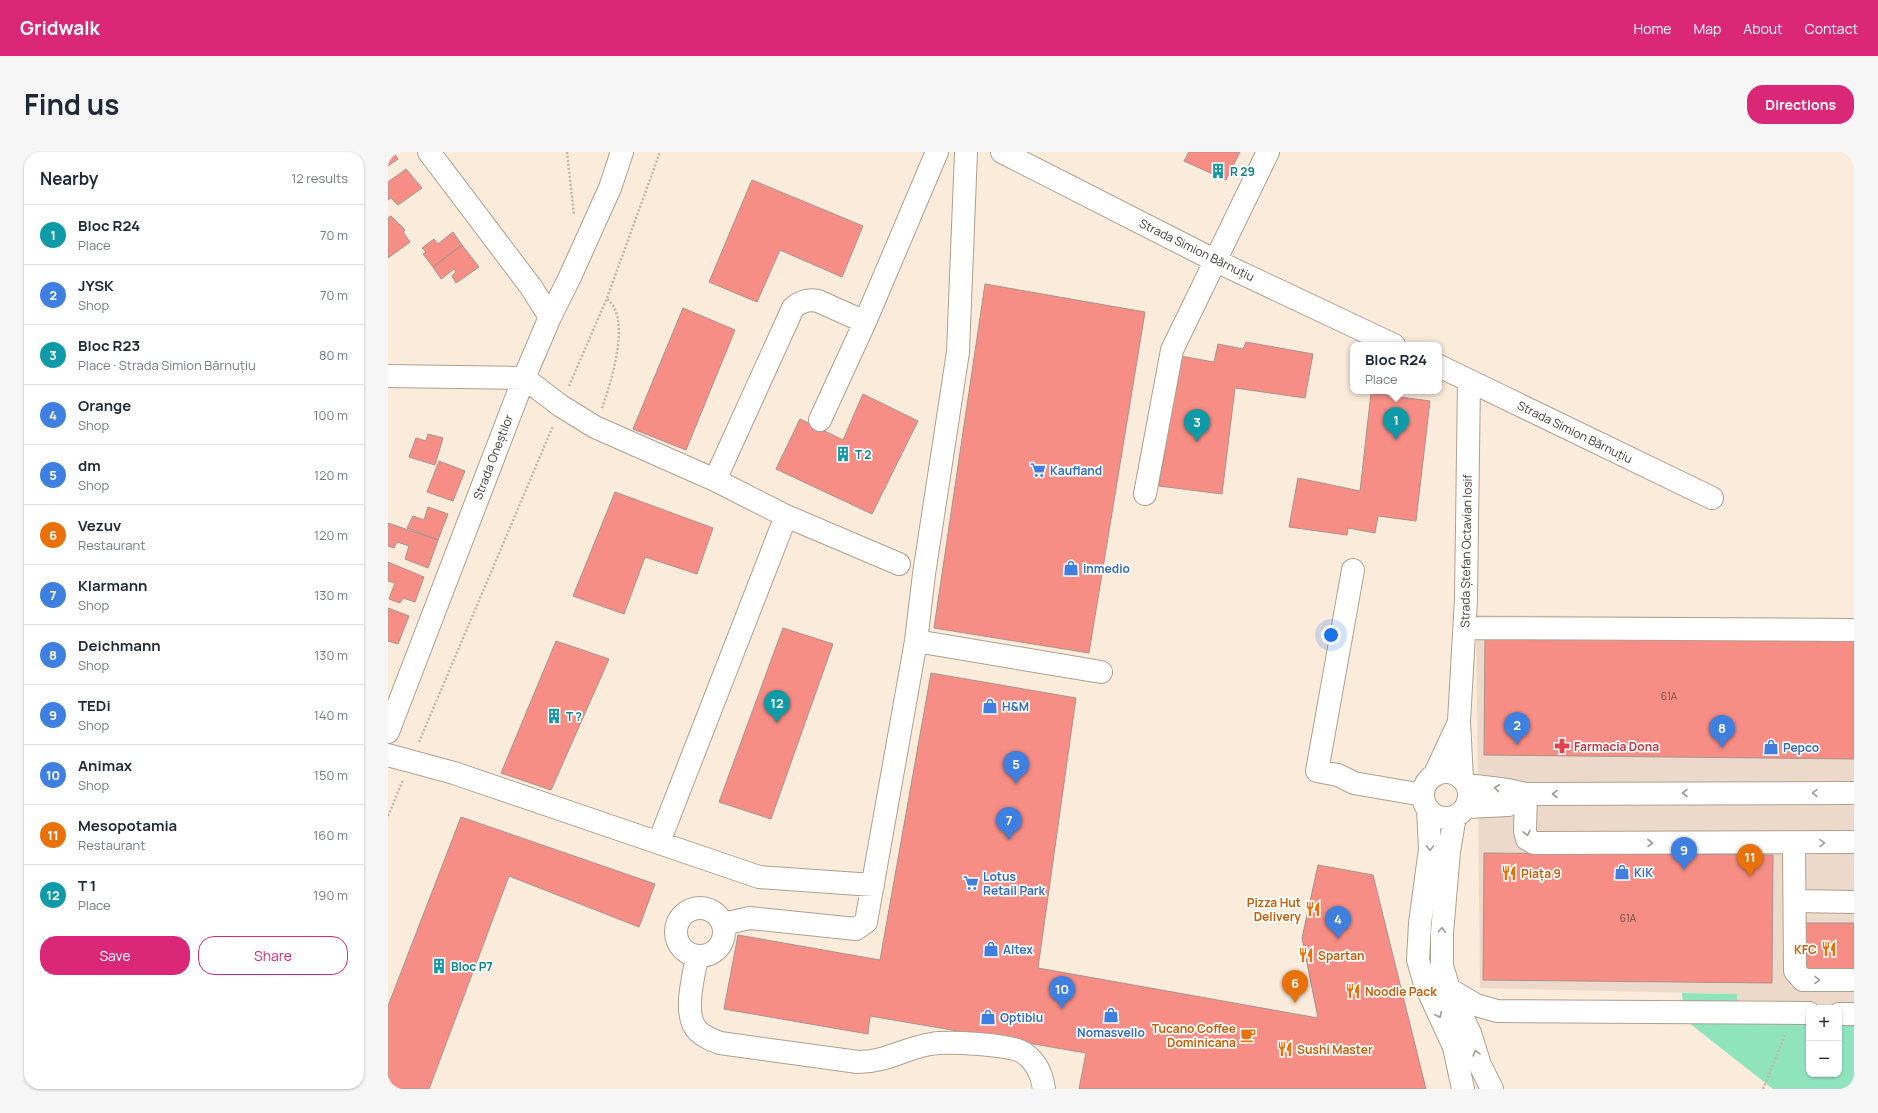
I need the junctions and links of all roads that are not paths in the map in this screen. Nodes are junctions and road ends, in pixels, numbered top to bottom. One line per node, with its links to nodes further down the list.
1 (429, 152): 10 (street)
2 (622, 152): 8 (street, Strada Oneștilor)
3 (632, 152): 8 (street, Strada Oneștilor)
4 (937, 152): 11 (street)
5 (966, 152): 26 (street)
6 (1002, 152): 9 (street, Strada Simion Bărnuțiu)
7 (1268, 152): 9 (street)
8 (610, 188): 10 (street, Strada Oneștilor)
9 (1216, 261): 12 (street, Strada Simion Bărnuțiu); 19 (street)
10 (550, 317): 15 (street, Strada Oneștilor)
11 (865, 322): 17 (street); 18 (street)
12 (1388, 342)
13 (1442, 367): 16 (street, Strada Simion Bărnuțiu)
14 (388, 376): 15 (street)
15 (524, 378): 18 (street); 29 (street, Strada Oneștilor)
16 (1469, 380): 20 (street, Strada Simion Bărnuțiu); 24 (street, Strada Ștefan Octavian Iosif)
17 (820, 420)
18 (715, 480): 21 (street)
19 (1146, 494)
20 (1712, 498)
21 (786, 516): 22 (street); 36 (street)
22 (899, 564)
23 (1353, 570): 32 (street)
24 (1464, 628): 25 (street); 28 (street, Strada Ștefan Octavian Iosif)
25 (1854, 630)
26 (916, 641): 27 (street); 39 (street)
27 (1101, 672)
28 (1459, 722): 31 (street, Strada Ștefan Octavian Iosif); 32 (street, Strada Ștefan Octavian Iosif)
29 (388, 732)
30 (388, 755): 36 (street)
31 (1464, 782): 32 (street); 33 (street, one-way to 31); 35 (street, Strada Ștefan Octavian Iosif)
32 (1428, 790): 35 (street); 50 (street, Strada Ștefan Octavian Iosif, one-way to 50)
33 (1526, 794): 34 (street, one-way to 33); 35 (street); 38 (street, one-way to 38)
34 (1854, 794)
35 (1460, 812): 45 (street, Strada Ștefan Octavian Iosif, one-way to 35)
36 (659, 842): 39 (street)
37 (1854, 842): 38 (street, one-way to 37)
38 (1794, 843): 40 (street)
39 (873, 885): 42 (street)
40 (1795, 901): 41 (street); 44 (street, one-way to 44)
41 (1854, 902)
42 (723, 924): 43 (street); 43 (street)
43 (697, 956): 49 (street)
44 (1854, 980)
45 (1449, 989): 46 (street); 51 (street, Strada Ștefan Octavian Iosif, one-way to 45)
46 (1806, 1013)
47 (1842, 1014): 48 (street)
48 (1854, 1014)
49 (1044, 1089)
50 (1463, 1089)
51 (1492, 1089)

